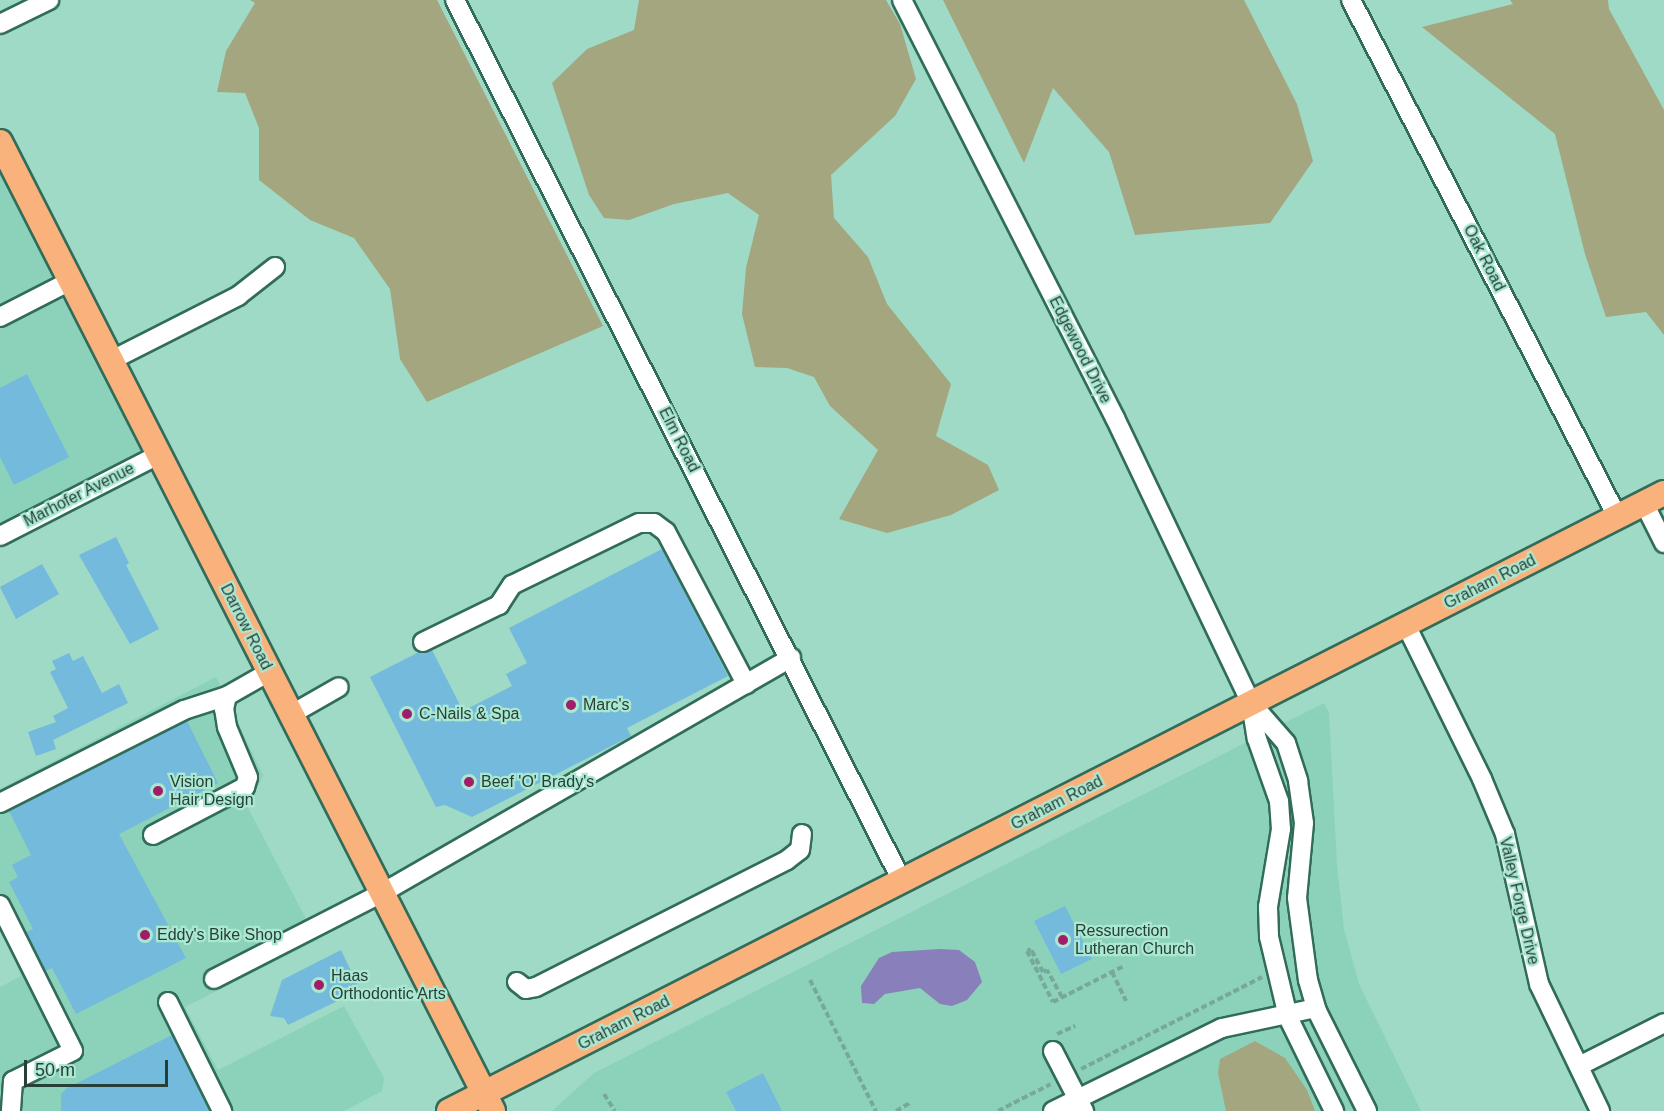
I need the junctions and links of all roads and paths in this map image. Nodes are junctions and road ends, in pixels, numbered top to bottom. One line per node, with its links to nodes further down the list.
1 (49, 0): 5 (street)
2 (455, 0): 18 (street, Elm Road)
3 (902, 0): 23 (street, Edgewood Drive)
4 (1351, 0): 13 (street, Oak Road)
5 (0, 24)
6 (0, 142): 8 (main road, Darrow Road)
7 (275, 267): 10 (street)
8 (70, 281): 9 (street); 10 (main road, Darrow Road)
9 (0, 317)
10 (110, 361): 11 (main road, Darrow Road)
11 (158, 455): 14 (street, Marhofer Avenue); 19 (main road, Darrow Road)
12 (1654, 498): 13 (main road, Graham Road); 15 (street)
13 (1617, 516): 16 (main road, Graham Road)
14 (0, 536)
15 (1664, 543)
16 (1406, 626): 23 (main road, Graham Road); 46 (street, Valley Forge Drive)
17 (423, 642): 20 (street)
18 (791, 658): 20 (street); 28 (street, Elm Road)
19 (269, 672): 22 (street); 24 (main road, Darrow Road)
20 (746, 684): 29 (street)
21 (339, 687): 24 (street)
22 (227, 696): 25 (street); 27 (street)
23 (1251, 703): 28 (main road, Graham Road); 33 (street); 40 (street)
24 (290, 715): 29 (main road, Darrow Road)
25 (0, 803)
26 (802, 834): 36 (street)
27 (153, 835)
28 (902, 881): 49 (main road, Graham Road)
29 (382, 893): 34 (street); 49 (main road, Darrow Road)
30 (0, 905): 52 (street)
31 (1124, 966): 32 (path)
32 (1112, 972): 37 (path); 38 (path)
33 (1277, 973): 41 (street); 47 (path)
34 (214, 979)
35 (810, 980): 56 (path)
36 (517, 982)
37 (1062, 997): 37 (path)
38 (1126, 1001)
39 (168, 1002): 53 (street)
40 (1316, 1008): 41 (street); 61 (street)
41 (1288, 1017): 51 (street); 60 (street)
42 (1664, 1023): 46 (street)
43 (1075, 1026): 44 (path)
44 (1060, 1033)
45 (1053, 1051): 47 (street)
46 (1579, 1066): 62 (street, Valley Forge Drive)
47 (1066, 1077): 51 (street); 58 (path)
48 (604, 1094): 55 (path)
49 (489, 1102): 54 (main road, Graham Road)
50 (910, 1103): 57 (path)
51 (1081, 1105): 59 (street)
52 (11, 1111)
53 (222, 1111)
54 (449, 1111)
55 (615, 1111)
56 (876, 1111)
57 (896, 1111)
58 (998, 1111)
59 (1053, 1111)
60 (1334, 1111)
61 (1367, 1111)
62 (1600, 1111)

